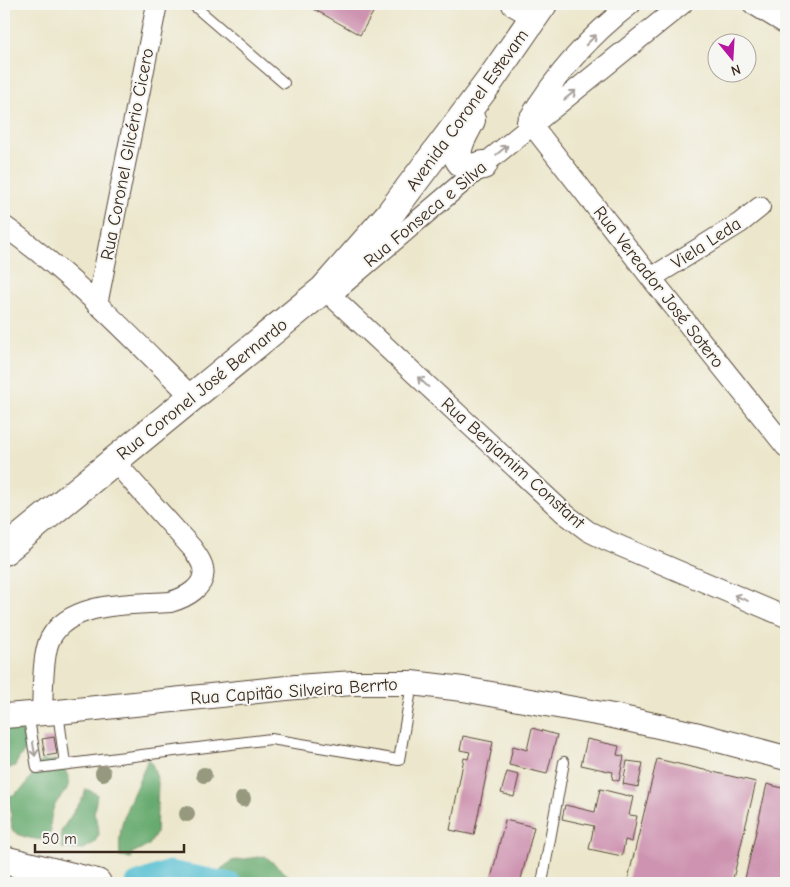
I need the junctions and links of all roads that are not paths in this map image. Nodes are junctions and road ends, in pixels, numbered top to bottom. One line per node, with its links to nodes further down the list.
1 (157, 4): 17 (street, Rua Coronel Glicério Cicero)
2 (192, 4): 9 (lane)
3 (631, 4): 10 (street, Rua Fonseca e Silva, one-way to 3)
4 (682, 4): 10 (street, Rua Fonseca e Silva, one-way to 4)
5 (752, 4): 7 (street)
6 (531, 8): 8 (main road, Avenida Coronel Estevam)
7 (786, 24)
8 (489, 82): 11 (main road); 13 (main road, Avenida Coronel Estevam)
9 (284, 83)
10 (526, 130): 11 (street, Rua Fonseca e Silva, one-way to 10); 15 (street, Rua Vereador José Sotero)
11 (483, 165): 16 (street, Rua Fonseca e Silva)
12 (760, 207): 15 (street, Viela Leda)
13 (389, 215): 16 (main road, Rua Coronel José Bernardo)
14 (4, 226): 17 (street)
15 (651, 278): 19 (street, Rua Vereador José Sotero)
16 (328, 292): 18 (main road, Rua Coronel José Bernardo); 20 (lane, Rua Coronel José Bernardo); 23 (street, Rua Benjamim Constant, one-way to 16)
17 (97, 305): 18 (street)
18 (192, 397): 20 (main road, Rua Coronel José Bernardo)
19 (786, 447)
20 (116, 463): 21 (main road, Rua Coronel José Bernardo); 22 (lane, Rua Coronel José Bernardo); 26 (street)
21 (4, 551)
22 (4, 564)
23 (786, 617)
24 (410, 696): 29 (lane)
25 (4, 716): 26 (street, Rua Capitão Silveira Berrto)
26 (44, 719): 27 (street, Rua Capitão Silveira Berrto); 29 (lane); 29 (lane, one-way to 29)
27 (786, 758)
28 (564, 762): 32 (lane)
29 (66, 764)
30 (4, 860): 31 (main road)
31 (97, 883)
32 (542, 883)

